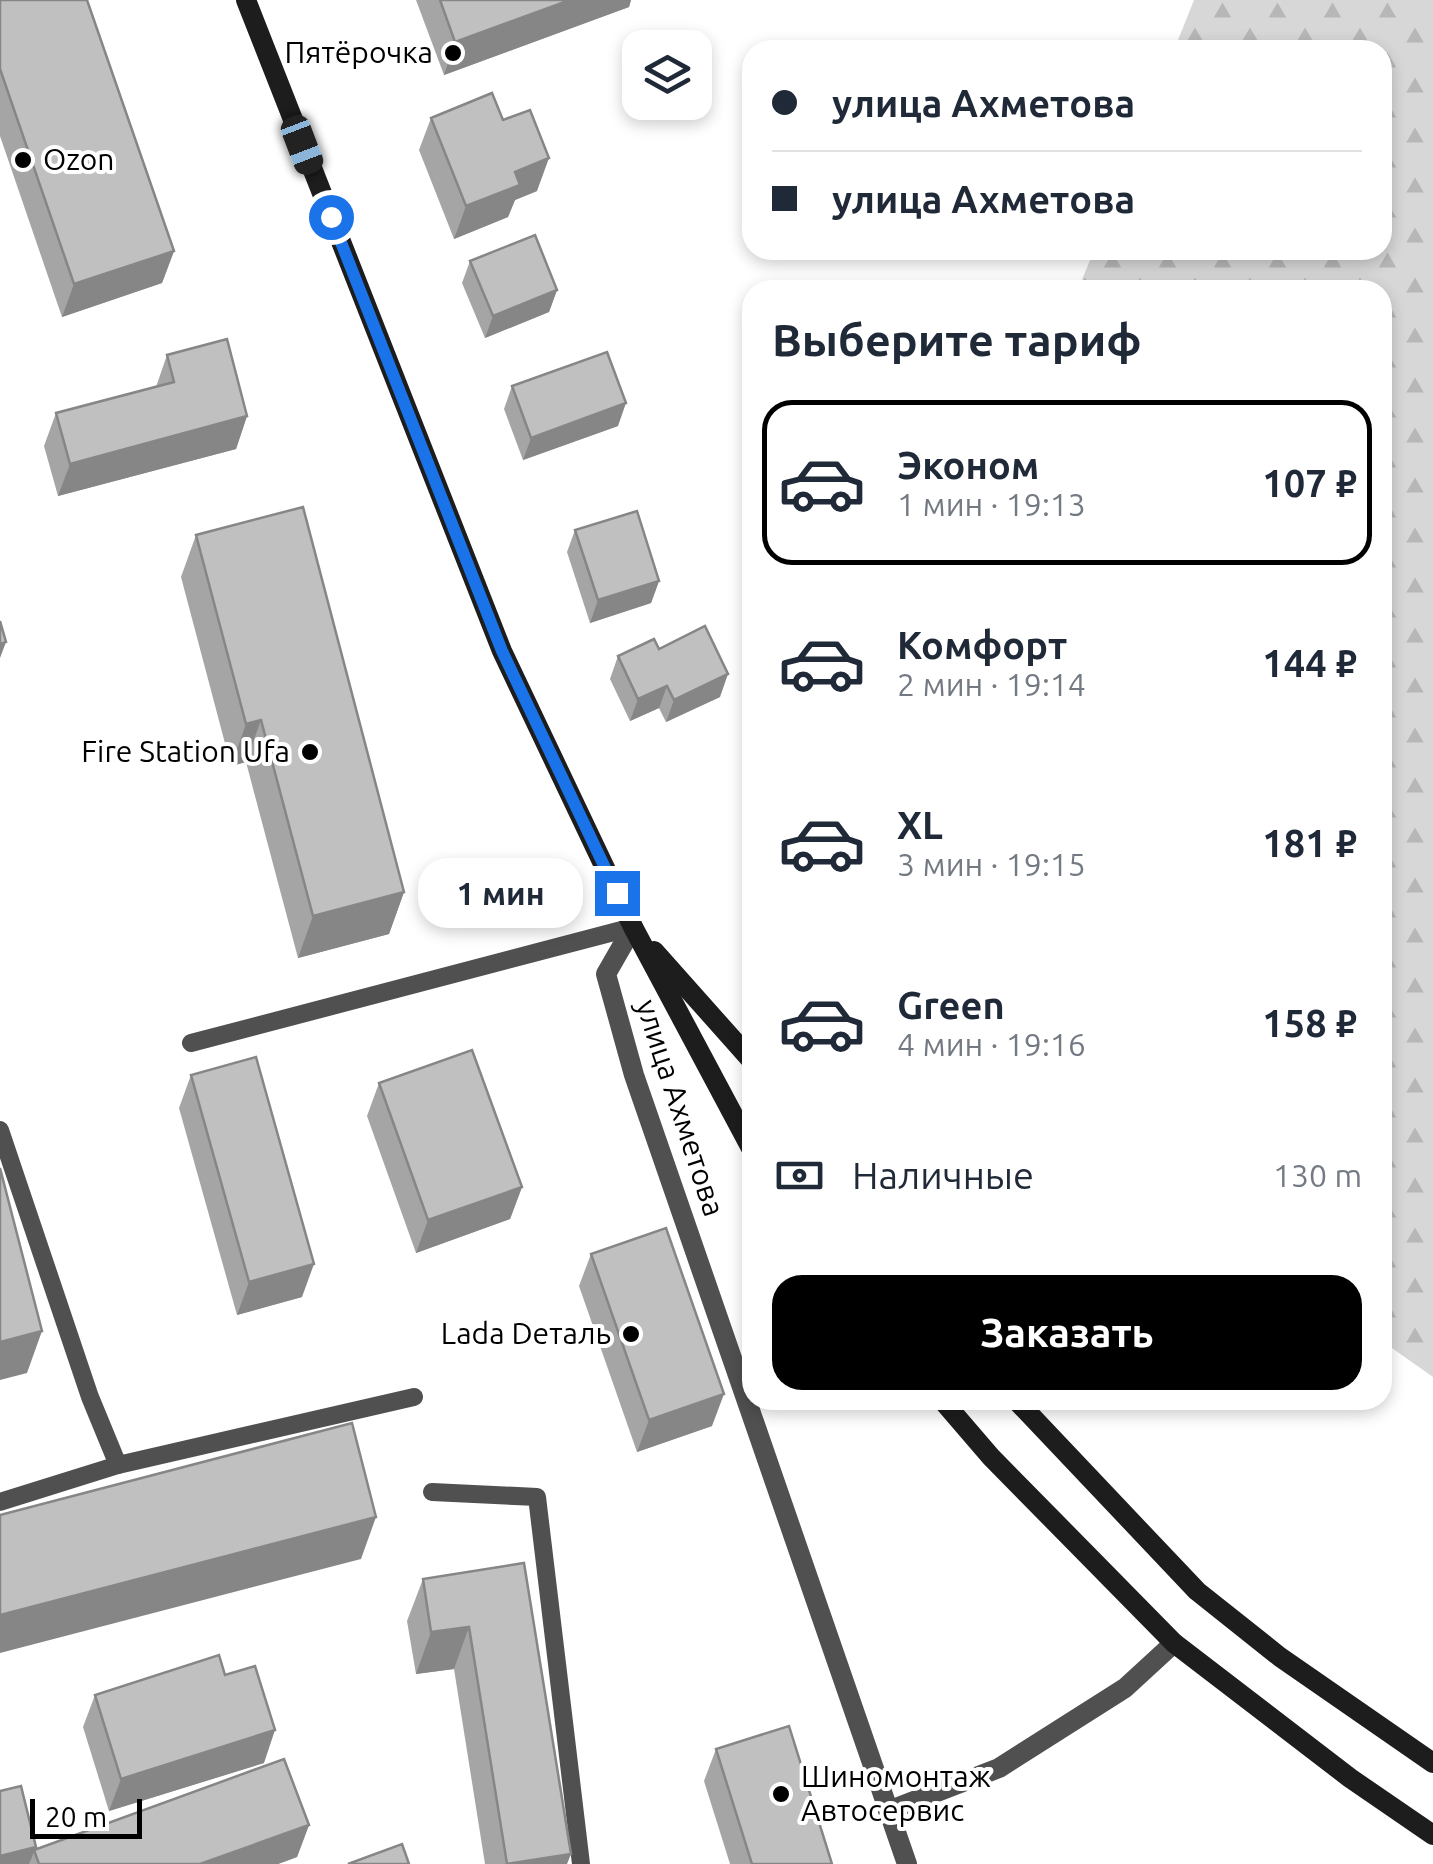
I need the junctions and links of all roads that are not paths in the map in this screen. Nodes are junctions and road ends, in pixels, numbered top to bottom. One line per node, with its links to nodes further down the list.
1 (246, 0): 2 (main road)
2 (633, 927): 3 (lane); 4 (main road); 6 (main road); 7 (street, улица Ахметова)
3 (191, 1043)
4 (742, 1051)
5 (0, 1130): 12 (lane)
6 (742, 1136)
7 (742, 1388)
8 (414, 1397): 12 (lane)
9 (750, 1410): 17 (street, улица Ахметова)
10 (950, 1410): 15 (main road)
11 (1025, 1410): 16 (main road)
12 (118, 1466): 14 (lane)
13 (432, 1492): 19 (lane)
14 (0, 1502)
15 (1174, 1643): 17 (street); 18 (main road)
16 (1433, 1763)
17 (888, 1811): 20 (street, улица Ахметова)
18 (1433, 1835)
19 (580, 1864)
20 (907, 1864)

